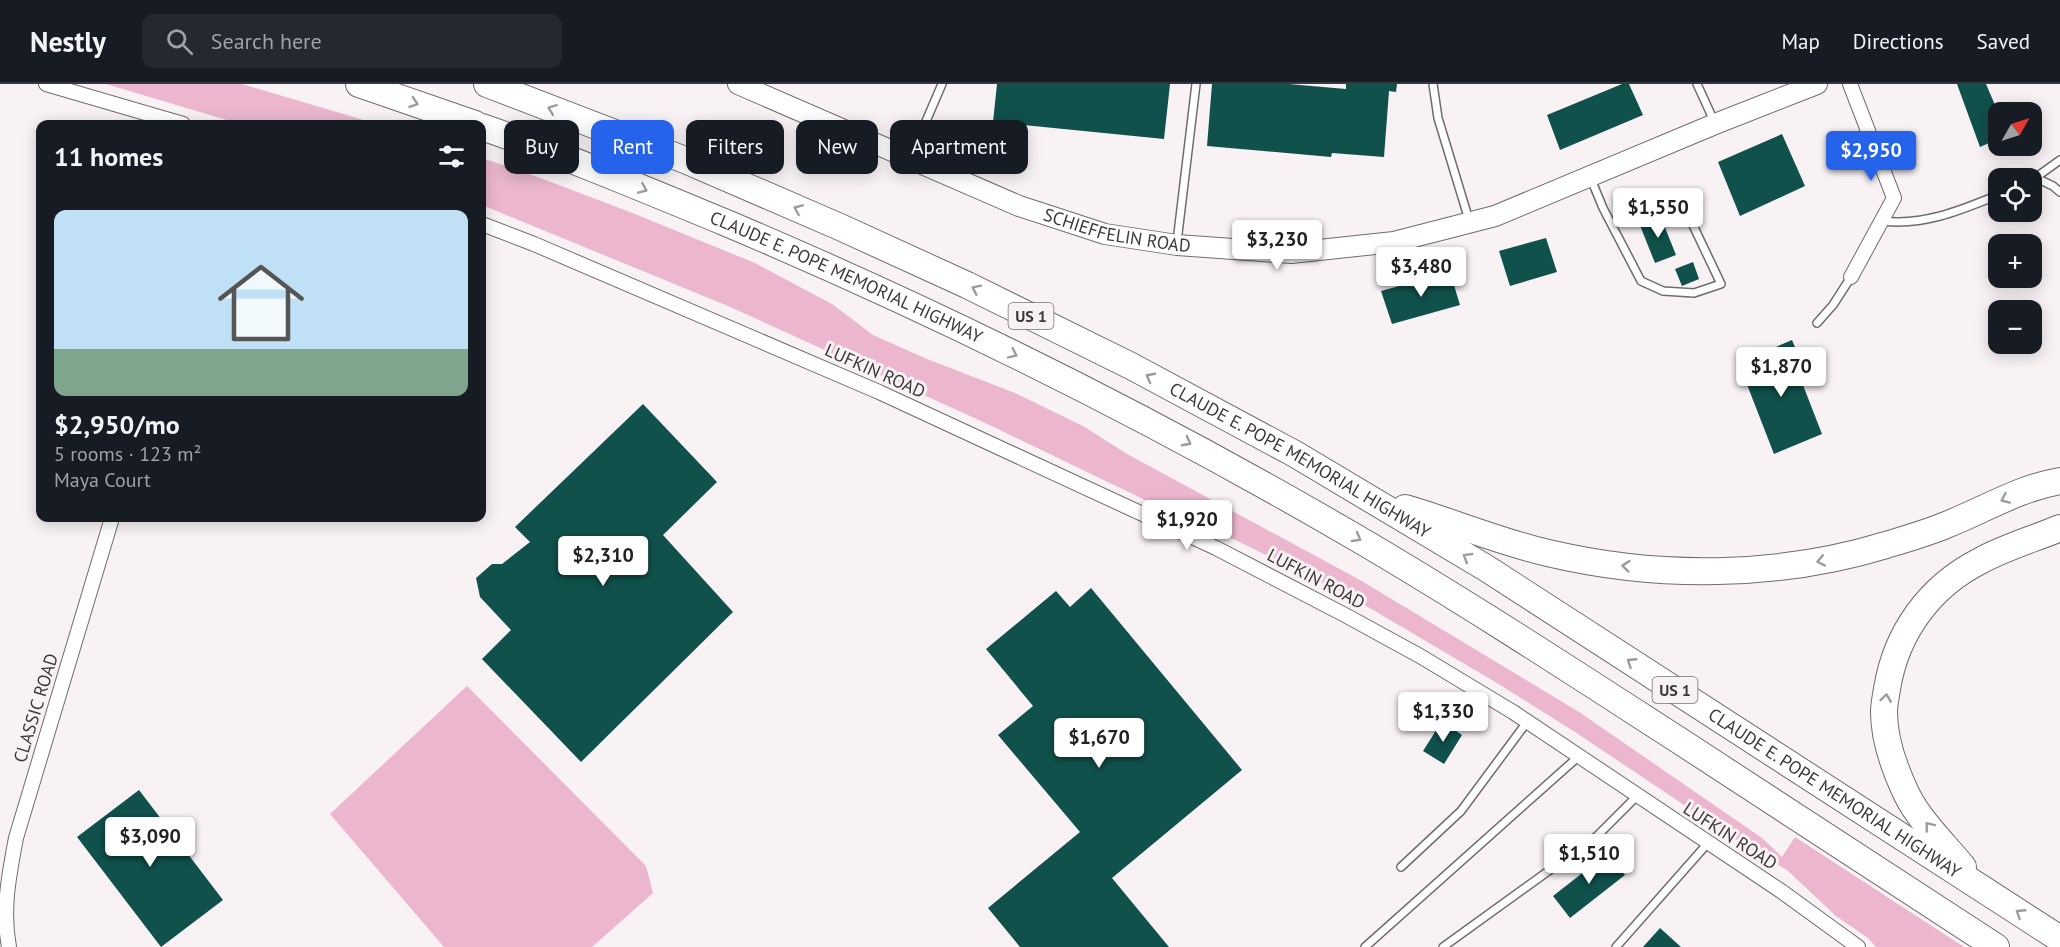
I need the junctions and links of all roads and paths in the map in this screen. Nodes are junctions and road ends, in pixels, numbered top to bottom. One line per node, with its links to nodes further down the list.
1 (46, 84): 11 (street)
2 (358, 84): 12 (highway, one-way to 12)
3 (487, 84): 33 (highway, CLAUDE E. POPE MEMORIAL HIGHWAY / US 1, one-way to 3)
4 (738, 84): 16 (street, SCHIEFFELIN ROAD)
5 (942, 84): 13 (lane)
6 (1196, 84): 28 (lane)
7 (1433, 84): 26 (lane)
8 (1697, 84): 14 (lane)
9 (1817, 84): 14 (street, SCHIEFFELIN ROAD)
10 (1850, 84): 25 (street)
11 (169, 120)
12 (463, 120)
13 (927, 120)
14 (1715, 124): 20 (street, SCHIEFFELIN ROAD)
15 (486, 129): 48 (highway, CLAUDE E. POPE MEMORIAL HIGHWAY / US 1, one-way to 48)
16 (890, 150)
17 (2060, 160): 18 (lane)
18 (2042, 173)
19 (945, 174): 28 (street, SCHIEFFELIN ROAD)
20 (1591, 177): 24 (lane); 26 (street, SCHIEFFELIN ROAD)
21 (2042, 182): 22 (lane)
22 (2060, 192)
23 (1988, 199): 25 (lane)
24 (1691, 221)
25 (1883, 221): 29 (street)
26 (1470, 222): 28 (street, SCHIEFFELIN ROAD)
27 (486, 226): 36 (street, LUFKIN ROAD)
28 (1177, 245)
29 (1851, 277): 30 (lane)
30 (1817, 323)
31 (2060, 469): 32 (highway)
32 (2048, 483): 33 (highway, one-way to 33)
33 (1367, 496): 41 (highway, CLAUDE E. POPE MEMORIAL HIGHWAY / US 1, one-way to 33)
34 (111, 522): 43 (street, CLASSIC ROAD)
35 (2060, 528): 41 (highway, one-way to 35)
36 (1527, 722): 37 (street, LUFKIN ROAD); 40 (lane)
37 (1578, 757): 38 (street, LUFKIN ROAD); 44 (lane)
38 (1637, 796): 39 (street, LUFKIN ROAD); 45 (lane)
39 (1708, 843): 46 (lane); 47 (street, LUFKIN ROAD)
40 (1401, 867)
41 (1980, 887): 42 (highway, CLAUDE E. POPE MEMORIAL HIGHWAY / US 1, one-way to 41)
42 (2060, 939)
43 (9, 947)
44 (1365, 947)
45 (1443, 947)
46 (1616, 947)
47 (1858, 947)
48 (1995, 947)

